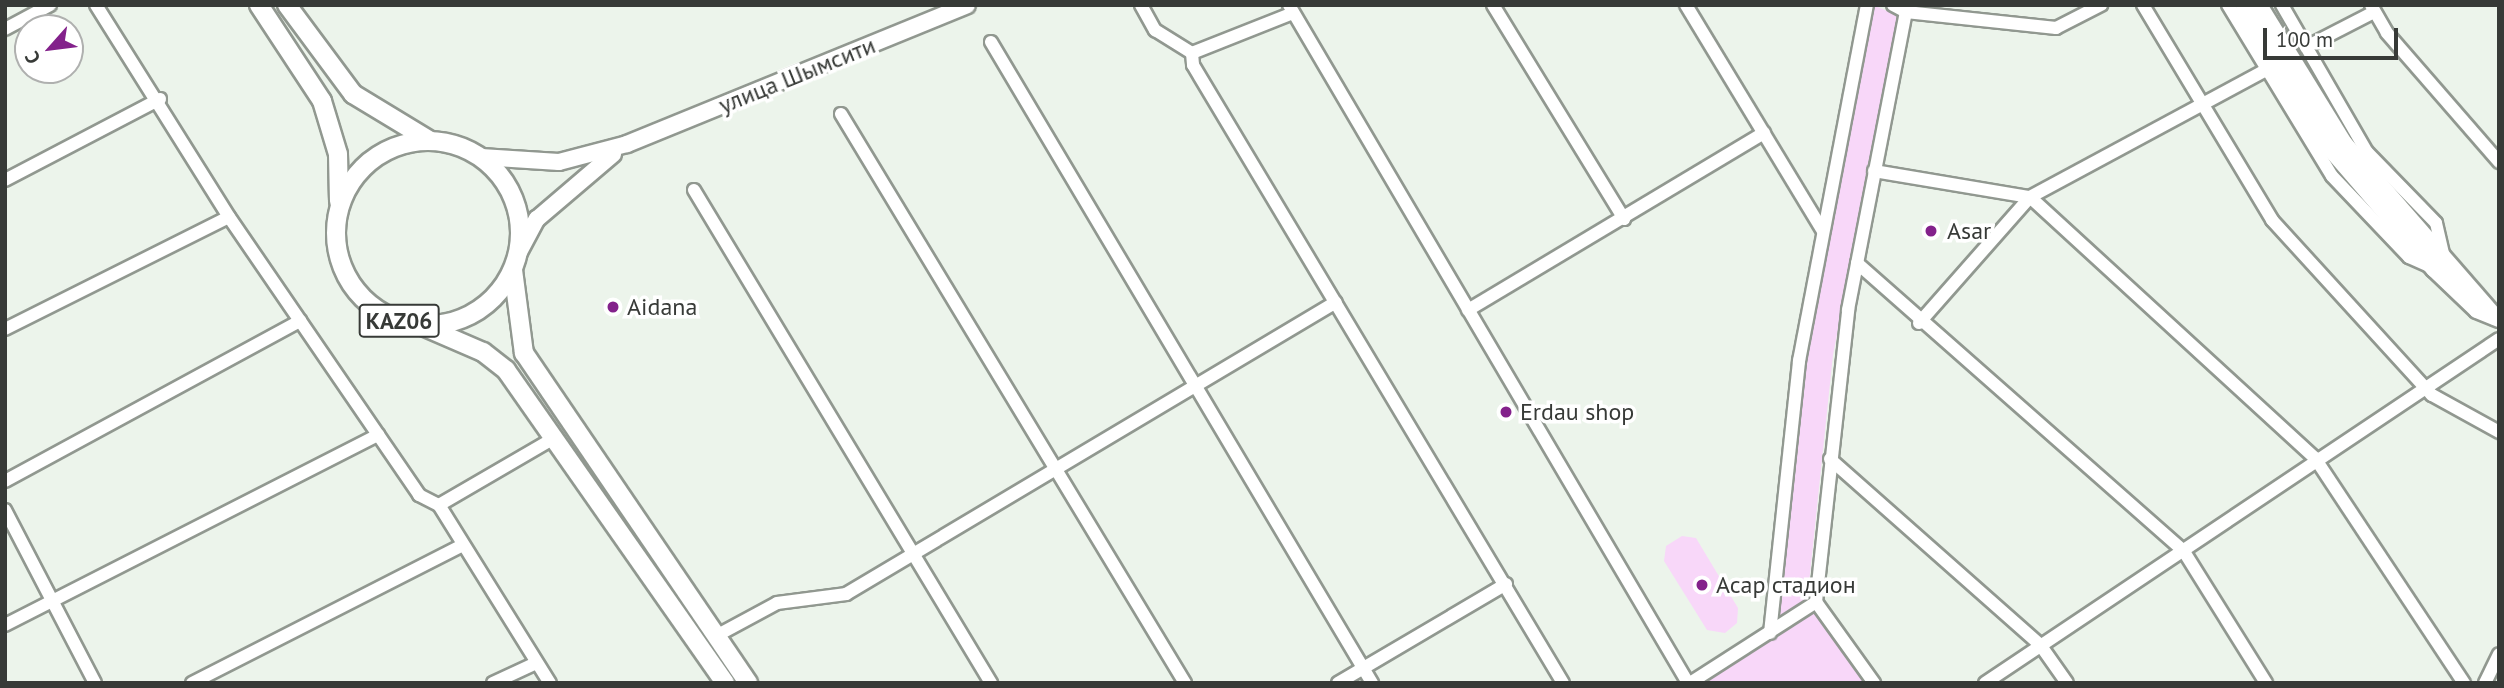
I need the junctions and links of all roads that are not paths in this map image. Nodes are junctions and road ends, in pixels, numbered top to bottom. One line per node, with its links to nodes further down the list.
1 (50, 5): 20 (street)
2 (96, 5): 25 (street)
3 (259, 5): 38 (highway, KАZ06)
4 (287, 5): 29 (highway, KАZ06)
5 (967, 5): 30 (main road, улица Шымсити)
6 (1141, 5): 23 (street)
7 (1493, 5): 40 (street)
8 (1686, 5): 28 (street)
9 (1867, 5): 41 (street)
10 (1893, 5): 19 (street)
11 (2101, 5): 19 (street)
12 (2143, 5): 26 (street)
13 (2228, 5): 24 (street)
14 (2243, 5): 31 (main road)
15 (2259, 5): 44 (main road)
16 (2281, 5): 22 (street)
17 (2373, 8): 22 (street); 33 (street)
18 (1291, 9): 23 (street); 46 (street)
19 (1906, 12): 34 (street)
20 (5, 29)
21 (991, 42): 53 (street)
22 (2306, 47): 44 (street)
23 (1192, 53): 45 (street)
24 (2266, 70): 26 (street); 31 (street)
25 (160, 99): 35 (street); 39 (street)
26 (2201, 104): 37 (street); 54 (street)
27 (841, 114): 60 (street)
28 (1764, 133): 40 (street); 41 (street)
29 (429, 140): 32 (highway, KАZ06); 38 (highway, KАZ06)
30 (626, 144): 32 (main road, улица Шымсити); 42 (main road, улица Шымсити)
31 (2325, 153): 44 (main road)
32 (481, 157): 42 (highway)
33 (2499, 162)
34 (1874, 171): 37 (street); 43 (street)
35 (5, 180)
36 (694, 190): 66 (street)
37 (2030, 197): 49 (street); 58 (street)
38 (338, 209): 50 (highway, KАZ06)
39 (229, 217): 48 (street); 51 (street)
40 (1624, 219): 46 (street)
41 (1823, 231): 71 (street)
42 (516, 262): 50 (highway, KАZ06); 72 (highway)
43 (1857, 263): 49 (street); 59 (street)
44 (2440, 264): 47 (main road)
45 (1336, 302): 53 (street); 67 (street)
46 (1468, 310): 88 (street)
47 (2497, 318)
48 (300, 321): 56 (street); 61 (street)
49 (1919, 323): 65 (street)
50 (419, 325): 57 (highway, KАZ06)
51 (5, 329)
52 (2499, 340): 54 (street)
53 (1194, 386): 60 (street); 76 (street)
54 (2424, 387): 55 (street); 58 (street)
55 (2499, 432)
56 (378, 435): 62 (street); 68 (street)
57 (554, 438): 62 (street); 81 (highway, KАZ06)
58 (2315, 458): 65 (street); 93 (street)
59 (1830, 459): 69 (street); 73 (street)
60 (1054, 467): 66 (street); 84 (street)
61 (5, 481)
62 (439, 505): 64 (street)
63 (5, 510): 68 (street)
64 (461, 546): 75 (street); 78 (street)
65 (2183, 550): 73 (street); 92 (street)
66 (911, 551): 72 (street); 83 (street)
67 (1506, 584): 76 (street); 87 (street)
68 (52, 600): 70 (street); 77 (street)
69 (1816, 602): 71 (street); 89 (street)
70 (5, 625)
71 (1770, 633): 88 (street)
72 (716, 636): 82 (highway)
73 (2041, 646): 90 (street); 91 (street)
74 (2499, 654): 94 (street)
75 (536, 663): 79 (street); 80 (street)
76 (1363, 668): 85 (street); 86 (street)
77 (95, 683)
78 (192, 683)
79 (493, 683)
80 (550, 683)
81 (725, 683)
82 (748, 683)
83 (991, 683)
84 (1185, 683)
85 (1338, 683)
86 (1372, 683)
87 (1563, 683)
88 (1689, 683)
89 (1874, 683)
90 (1985, 683)
91 (2067, 683)
92 (2266, 683)
93 (2464, 683)
94 (2485, 683)

